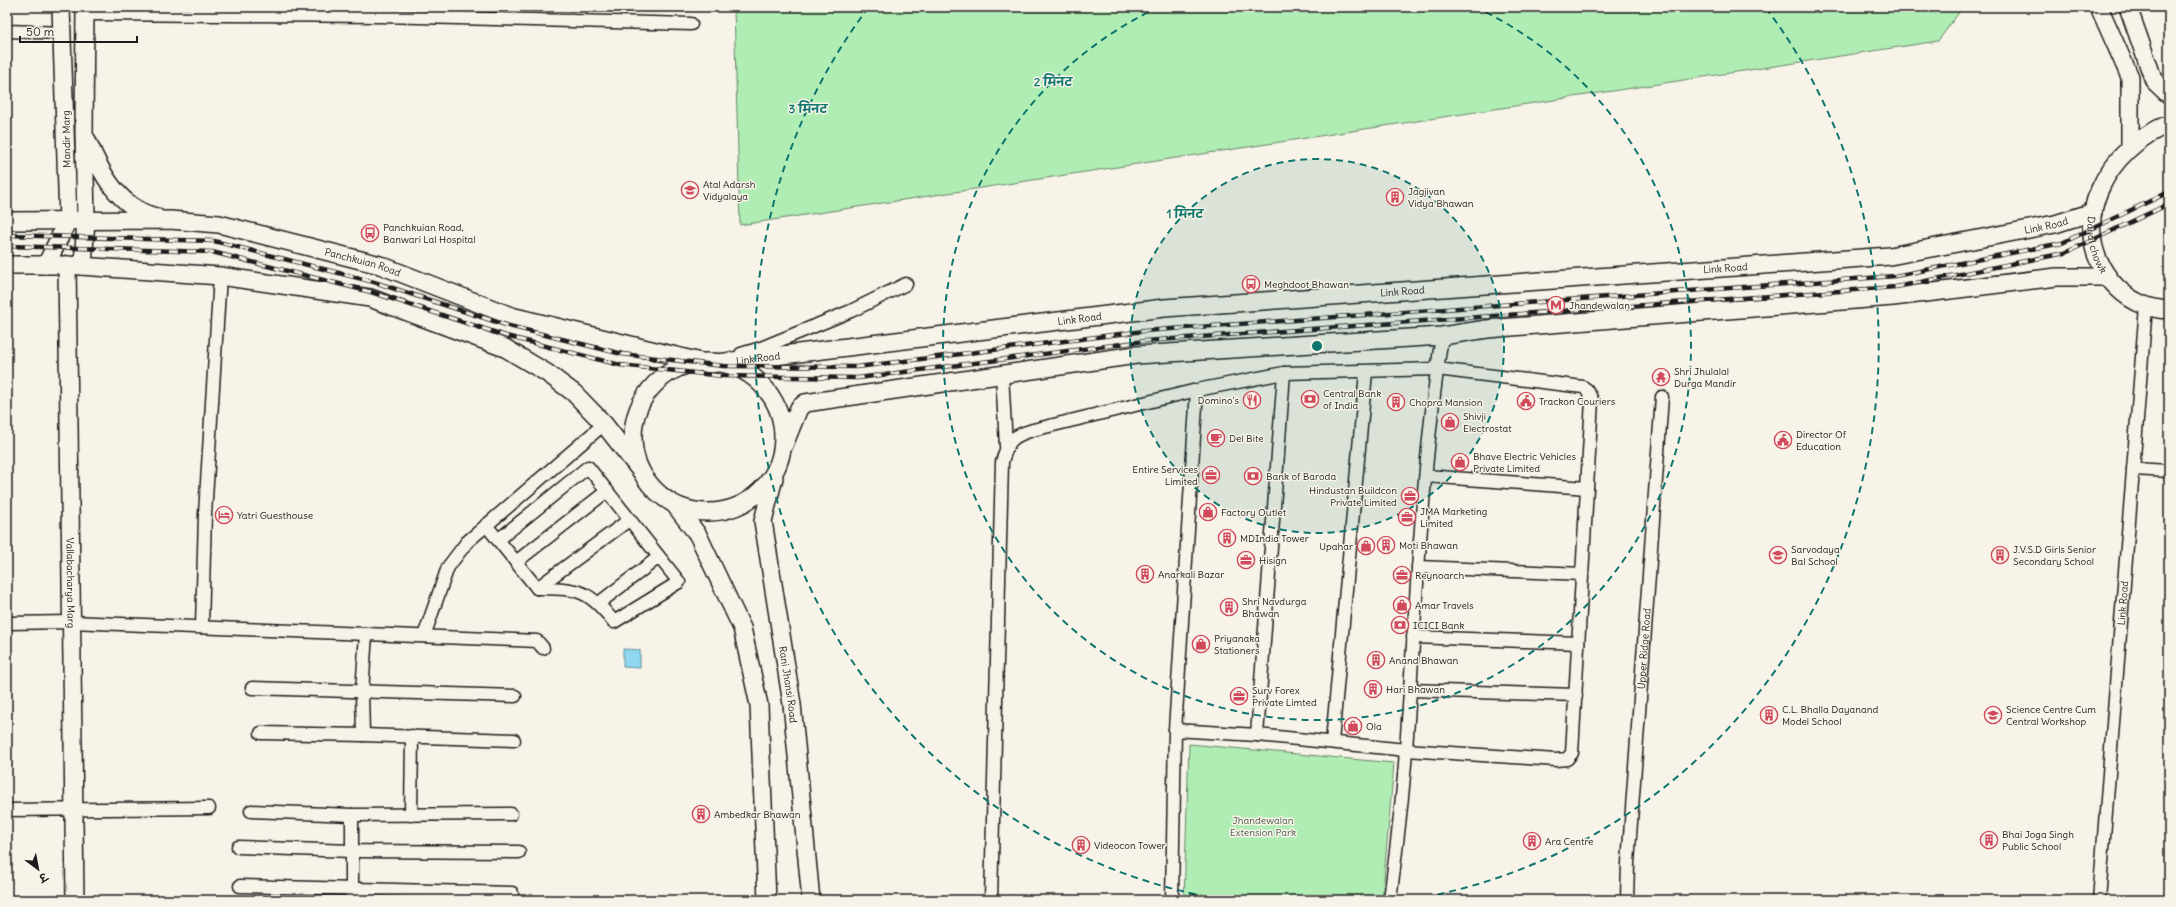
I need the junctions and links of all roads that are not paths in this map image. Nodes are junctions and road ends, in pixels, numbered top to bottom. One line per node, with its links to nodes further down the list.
1 (61, 7): 7 (main road, Mandir Marg)
2 (2099, 7): 11 (main road)
3 (2128, 7): 8 (main road)
4 (85, 11): 5 (street); 10 (main road, Mandir Marg)
5 (691, 24)
6 (7, 31): 7 (street)
7 (63, 33): 13 (main road, Mandir Marg)
8 (2169, 94)
9 (2169, 124): 11 (main road, Dayal chowk)
10 (84, 132): 14 (main road, Mandir Marg); 15 (main road)
11 (2130, 147): 12 (main road, Dayal chowk)
12 (2093, 212): 21 (main road, Dayal chowk); 26 (main road, Link Road)
13 (68, 220): 14 (main road, Panchkuian Road); 16 (main road, Panchkuian Road); 18 (main road, Mandir Marg)
14 (86, 220): 15 (main road, Panchkuian Road); 19 (main road, Mandir Marg)
15 (170, 220): 26 (main road, Panchkuian Road)
16 (7, 221)
17 (7, 265): 18 (main road)
18 (46, 265): 19 (main road)
19 (75, 266): 20 (main road); 53 (main road, Vallabacharya Marg)
20 (220, 276): 33 (main road); 55 (street)
21 (2108, 277): 23 (main road, Dayal chowk); 25 (main road)
22 (906, 284): 26 (street)
23 (2146, 306): 24 (main road, Dayal chowk); 36 (street, Link Road)
24 (2169, 310)
25 (1442, 336): 27 (street); 30 (main road)
26 (709, 364): 34 (main road); 37 (main road)
27 (1437, 369): 29 (street); 40 (street); 41 (street)
28 (1284, 372): 29 (street); 31 (street); 69 (street)
29 (1366, 372): 72 (street)
30 (1002, 374): 34 (main road); 35 (street)
31 (1197, 390): 35 (street); 66 (street)
32 (1662, 396): 93 (street, Upper Ridge Road)
33 (604, 424): 37 (main road); 45 (street)
34 (784, 445): 39 (main road, Rani Jhansi Road)
35 (1006, 446): 90 (street)
36 (2133, 469): 38 (street); 94 (street, Link Road)
37 (640, 470): 43 (main road)
38 (2169, 471)
39 (776, 472): 43 (main road); 89 (main road, Rani Jhansi Road)
40 (1426, 476): 41 (street); 49 (street)
41 (1587, 488): 50 (street)
42 (607, 491): 44 (street); 46 (street); 48 (street)
43 (675, 505): 88 (main road)
44 (629, 520): 47 (street); 51 (street)
45 (486, 525): 46 (street); 57 (street)
46 (498, 540): 48 (street)
47 (659, 558): 52 (street); 52 (street)
48 (516, 562): 51 (street)
49 (1418, 568): 50 (street); 58 (street)
50 (1582, 574): 59 (street)
51 (537, 588): 52 (street)
52 (599, 603)
53 (72, 622): 54 (street); 55 (street); 76 (main road, Vallabacharya Marg)
54 (7, 623)
55 (202, 627): 56 (street)
56 (366, 634): 57 (street); 63 (street)
57 (424, 636): 60 (street)
58 (1413, 637): 59 (street); 62 (street)
59 (1578, 643): 64 (street)
60 (543, 648)
61 (252, 688): 63 (street)
62 (1409, 690): 64 (street); 73 (street)
63 (362, 692): 65 (street); 68 (street)
64 (1576, 695): 73 (street)
65 (515, 696)
66 (1175, 730): 69 (street); 91 (street)
67 (261, 733): 68 (street)
68 (363, 735): 70 (street)
69 (1257, 735): 72 (street)
70 (412, 736): 71 (street); 78 (street)
71 (514, 740)
72 (1332, 742): 73 (street)
73 (1406, 750): 92 (street)
74 (208, 808): 76 (street)
75 (7, 810): 76 (street)
76 (74, 810): 87 (main road, Vallabacharya Marg)
77 (251, 810): 80 (street)
78 (411, 814): 79 (street); 80 (street)
79 (511, 814)
80 (352, 815): 82 (street)
81 (238, 847): 82 (street)
82 (352, 851): 83 (street); 86 (street)
83 (519, 852)
84 (240, 886): 86 (street)
85 (512, 893): 86 (street)
86 (352, 894)
87 (75, 900)
88 (767, 900)
89 (811, 900)
90 (991, 900)
91 (1172, 900)
92 (1390, 900)
93 (1627, 900)
94 (2099, 900)

